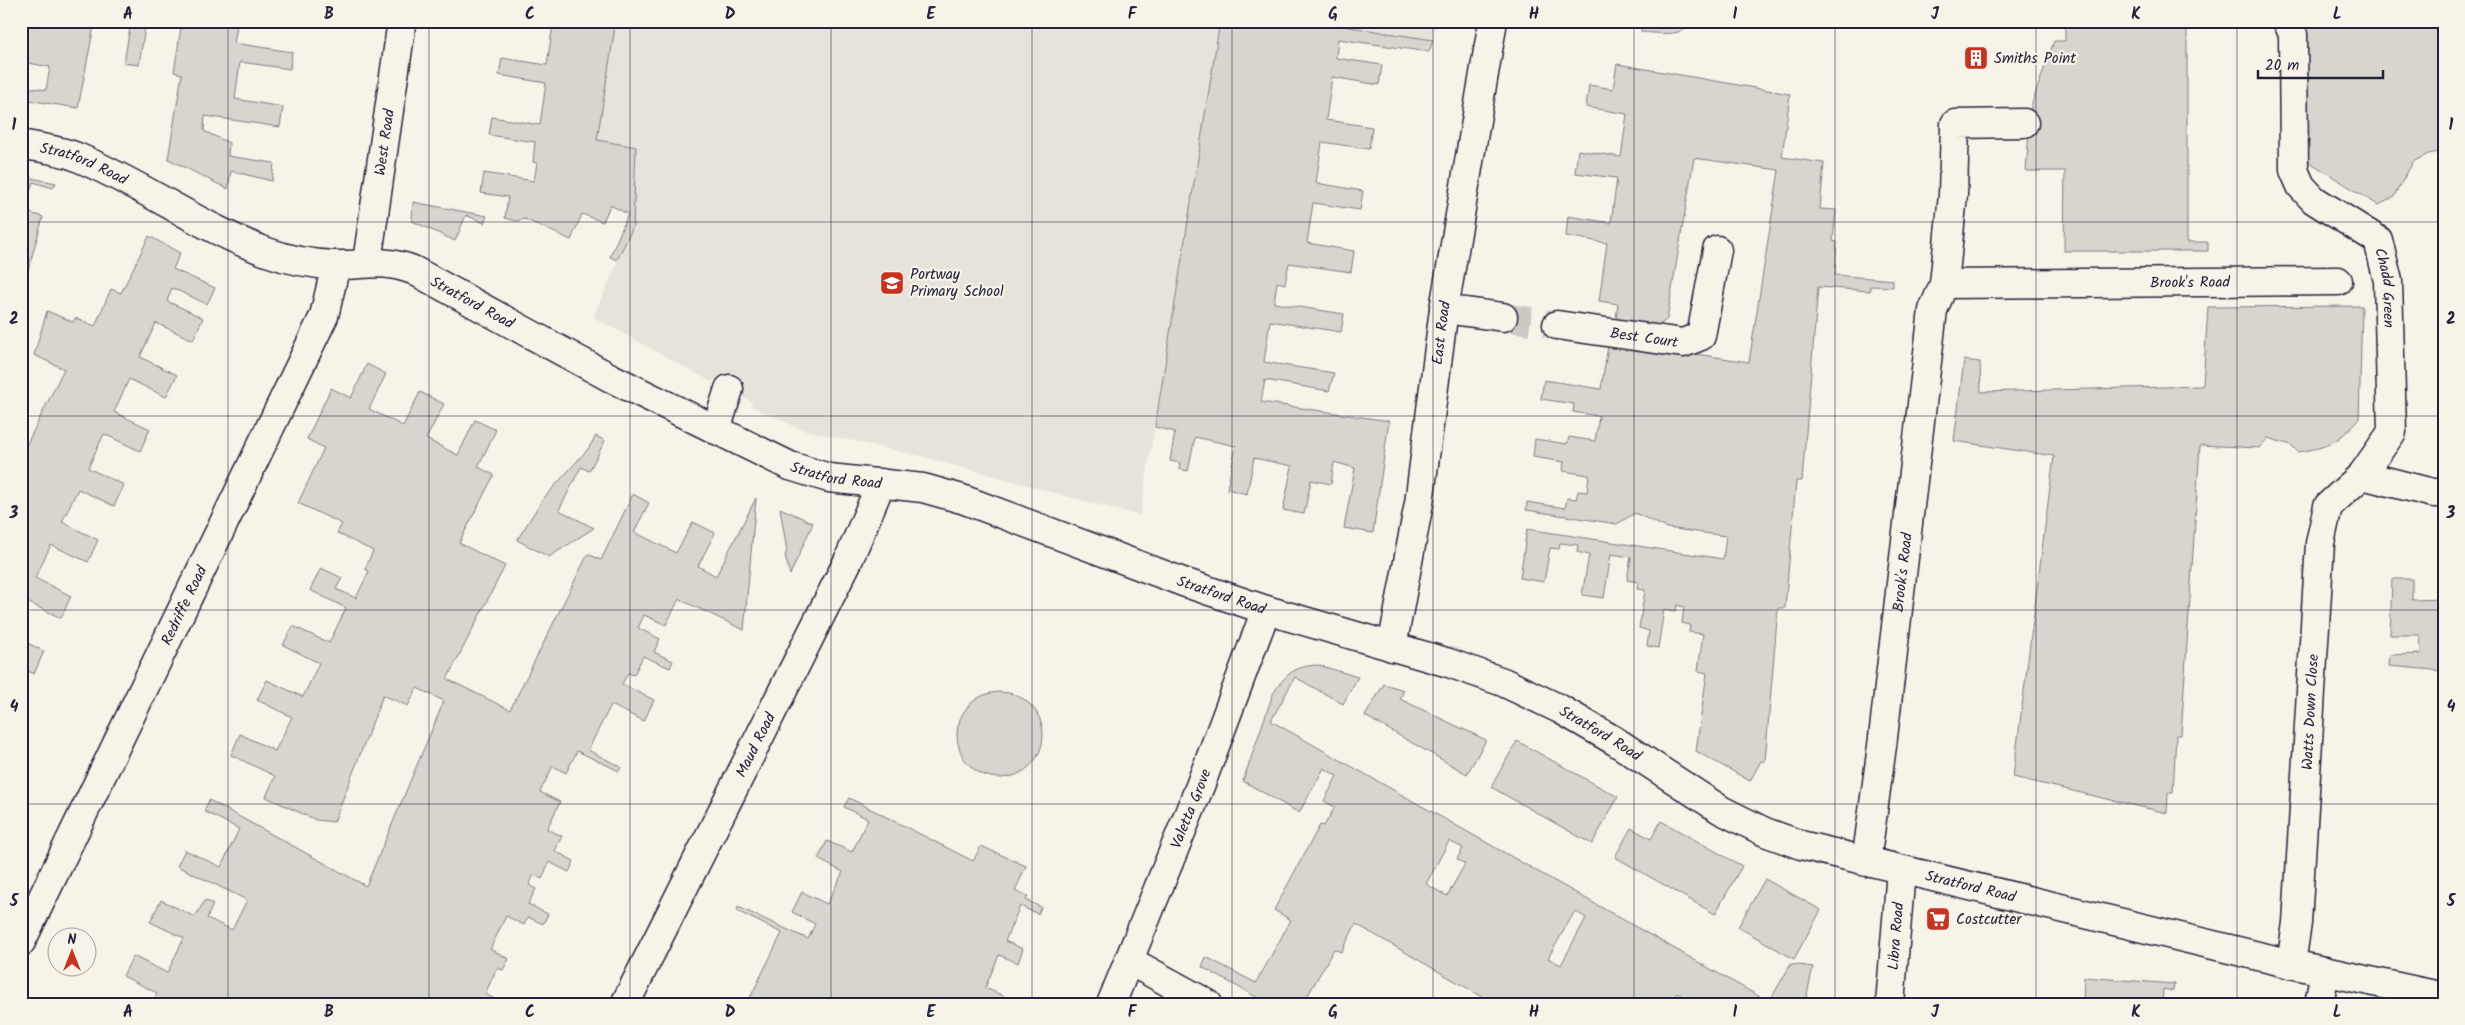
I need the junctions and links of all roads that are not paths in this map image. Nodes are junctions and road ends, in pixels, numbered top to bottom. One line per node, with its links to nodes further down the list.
1 (402, 21): 7 (street, West Road)
2 (1493, 21): 11 (street, East Road)
3 (2287, 21): 16 (street, Chadd Green)
4 (2024, 123): 10 (street, Brook's Road)
5 (21, 144): 8 (street, Stratford Road)
6 (1717, 250): 13 (street, Best Court)
7 (367, 262): 8 (street, Stratford Road); 15 (street, Stratford Road)
8 (336, 265): 23 (street, Redriffe Road)
9 (2338, 281): 10 (street, Brook's Road)
10 (1944, 284): 21 (street, Brook's Road)
11 (1444, 309): 12 (street); 20 (street, East Road)
12 (1503, 317)
13 (1557, 325)
14 (729, 389): 15 (street)
15 (716, 430): 17 (street, Stratford Road)
16 (2362, 476): 18 (street); 25 (street, Watts Down Close)
17 (881, 483): 19 (street, Stratford Road); 28 (street, Maud Road)
18 (2444, 493)
19 (1266, 610): 20 (street, Stratford Road); 24 (street, Valetta Grove)
20 (1392, 646): 21 (street, Stratford Road)
21 (1866, 862): 22 (street, Stratford Road)
22 (1901, 871): 25 (street, Stratford Road); 31 (street, Libra Road)
23 (21, 942)
24 (1130, 961): 29 (street, Valetta Grove); 30 (street)
25 (2290, 964): 26 (street, Stratford Road)
26 (2325, 971): 27 (street, Stratford Road); 32 (street)
27 (2444, 997)
28 (625, 1004)
29 (1112, 1004)
30 (1208, 1004)
31 (1890, 1004)
32 (2319, 1004)

